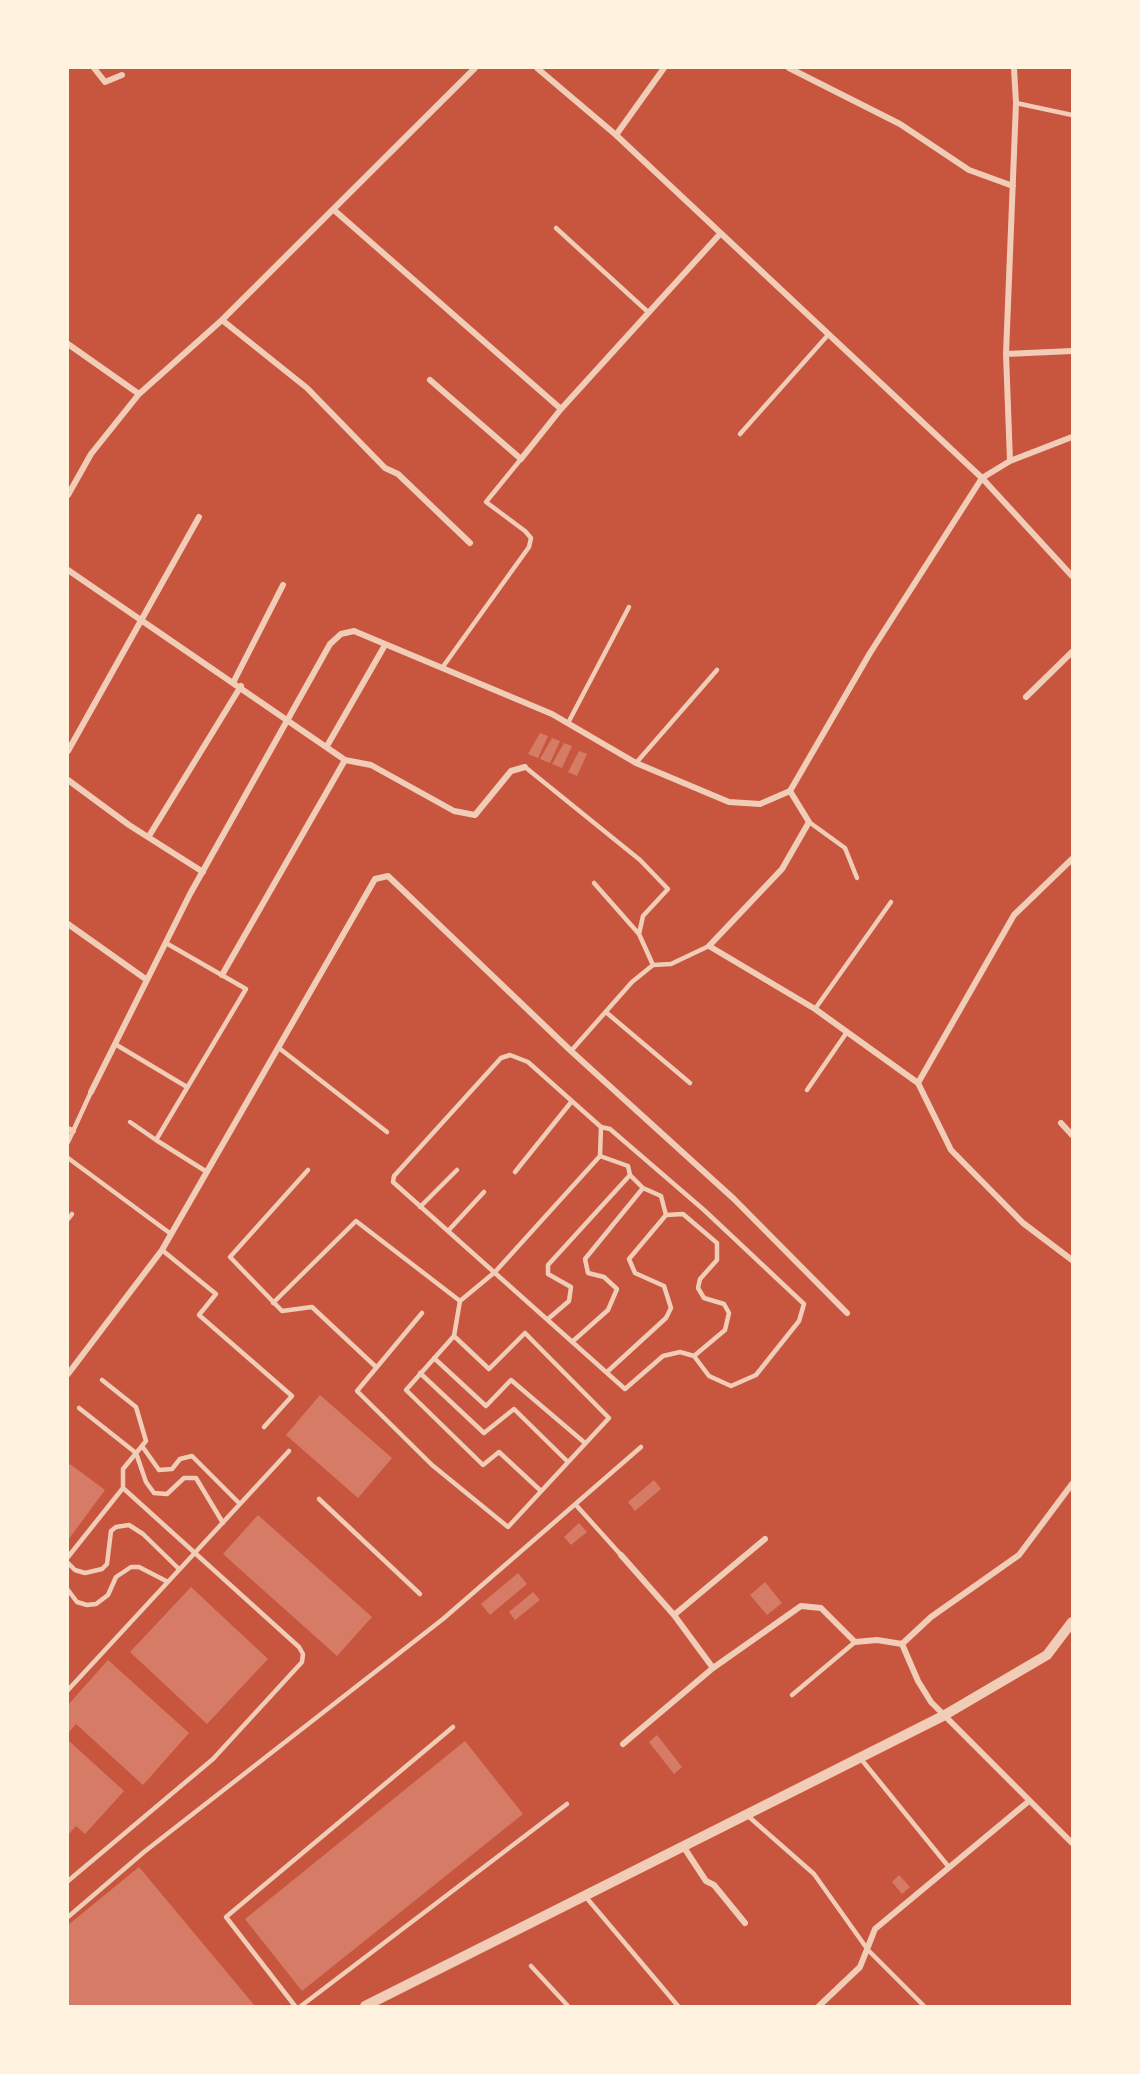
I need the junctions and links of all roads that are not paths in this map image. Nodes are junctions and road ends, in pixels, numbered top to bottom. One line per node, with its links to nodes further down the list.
1 (94, 68): 7 (street)
2 (475, 68): 12 (street)
3 (537, 68): 10 (street)
4 (664, 68): 10 (street)
5 (789, 68): 11 (street)
6 (1014, 68): 8 (street)
7 (122, 75)
8 (1016, 103): 9 (lane); 11 (street)
9 (1072, 115)
10 (616, 135): 14 (street)
11 (1013, 186): 20 (street)
12 (334, 210): 16 (street); 23 (street)
13 (556, 228): 15 (lane)
14 (720, 234): 15 (street); 17 (street)
15 (648, 312): 23 (street)
16 (222, 320): 22 (street); 31 (street)
17 (828, 335): 24 (lane); 28 (street)
18 (68, 344): 22 (street)
19 (1072, 351): 20 (street)
20 (1006, 354): 27 (street)
21 (430, 380): 26 (street)
22 (139, 394): 29 (street)
23 (561, 409): 26 (street)
24 (740, 434)
25 (1072, 437): 27 (street)
26 (522, 459): 39 (lane)
27 (1010, 461): 28 (street)
28 (982, 478): 33 (street); 52 (street)
29 (68, 495)
30 (199, 517): 36 (street)
31 (470, 543)
32 (68, 570): 36 (street)
33 (1072, 576)
34 (283, 585): 41 (street)
35 (629, 607): 45 (lane)
36 (142, 620): 41 (street); 47 (street)
37 (385, 645): 39 (street); 44 (street); 46 (street)
38 (1072, 652): 43 (street)
39 (442, 668): 45 (street)
40 (717, 670): 49 (lane)
41 (234, 681): 42 (street)
42 (241, 686): 44 (street); 54 (street)
43 (1026, 697)
44 (288, 720): 46 (street); 56 (street)
45 (568, 723): 49 (street)
46 (327, 746): 48 (street)
47 (68, 751)
48 (345, 760): 50 (street); 65 (street)
49 (636, 763): 52 (street)
50 (525, 766): 61 (lane)
51 (68, 780): 54 (street)
52 (790, 791): 53 (street)
53 (809, 822): 57 (lane); 63 (street)
54 (149, 836): 56 (street)
55 (1072, 860): 74 (street)
56 (203, 872): 62 (street)
57 (857, 878)
58 (594, 883): 61 (lane)
59 (891, 902): 67 (lane)
60 (68, 924): 66 (street)
61 (639, 934): 64 (lane)
62 (166, 943): 65 (lane); 66 (street)
63 (709, 946): 64 (lane); 67 (street)
64 (653, 965): 68 (lane)
65 (222, 975): 75 (lane)
66 (147, 980): 70 (street)
67 (815, 1009): 69 (street)
68 (607, 1013): 72 (lane); 73 (lane)
69 (847, 1032): 74 (street); 76 (lane)
70 (115, 1044): 75 (lane); 77 (street)
71 (279, 1048): 72 (street); 83 (lane); 91 (street)
72 (571, 1051): 108 (street)
73 (690, 1083)
74 (918, 1083): 103 (street)
75 (187, 1087): 85 (lane)
76 (807, 1090)
77 (91, 1092): 82 (lane)
78 (572, 1101): 81 (lane); 92 (lane); 96 (lane)
79 (130, 1122): 85 (lane)
80 (1061, 1123): 84 (street)
81 (601, 1127): 87 (lane); 112 (lane)
82 (70, 1130): 86 (lane)
83 (387, 1132)
84 (1072, 1135)
85 (156, 1140): 91 (lane)
86 (68, 1142)
87 (600, 1156): 93 (lane); 104 (lane)
88 (68, 1158): 101 (lane)
89 (308, 1170): 106 (lane)
90 (457, 1170): 96 (lane)
91 (207, 1172): 101 (street)
92 (515, 1172)
93 (630, 1175): 94 (lane); 109 (lane)
94 (643, 1188): 98 (lane); 111 (lane)
95 (484, 1192): 100 (lane)
96 (420, 1207): 100 (lane)
97 (72, 1214): 99 (lane)
98 (666, 1215): 112 (lane); 115 (lane)
99 (68, 1219)
100 (448, 1231): 104 (lane)
101 (171, 1234): 102 (street)
102 (162, 1250): 117 (street); 120 (lane)
103 (1072, 1260)
104 (495, 1272): 105 (lane); 109 (lane)
105 (460, 1301): 106 (lane); 110 (lane)
106 (273, 1303): 114 (lane)
107 (422, 1313): 114 (lane)
108 (847, 1313)
109 (548, 1319): 111 (lane)
110 (454, 1336): 113 (lane); 121 (lane)
111 (573, 1342): 115 (lane)
112 (693, 1356): 115 (lane)
113 (434, 1358): 116 (lane); 121 (lane)
114 (376, 1367): 129 (lane)
115 (606, 1372)
116 (420, 1373): 126 (lane); 129 (lane)
117 (68, 1374)
118 (102, 1380): 122 (lane)
119 (79, 1408): 125 (lane)
120 (264, 1427)
121 (585, 1443): 126 (lane)
122 (142, 1446): 125 (lane); 131 (lane)
123 (641, 1448): 132 (lane)
124 (289, 1451): 131 (lane)
125 (136, 1453): 128 (lane); 133 (lane)
126 (568, 1462): 129 (lane)
127 (1072, 1484): 146 (street)
128 (123, 1488): 135 (lane); 137 (lane)
129 (541, 1491)
130 (319, 1499): 142 (lane)
131 (240, 1504): 133 (lane)
132 (576, 1505): 136 (lane); 162 (lane)
133 (223, 1523): 135 (lane)
134 (765, 1539): 143 (street)
135 (195, 1552): 139 (lane); 160 (lane)
136 (621, 1555): 143 (street)
137 (68, 1557)
138 (68, 1563): 139 (lane)
139 (179, 1569): 140 (lane)
140 (168, 1582): 141 (lane); 148 (lane)
141 (68, 1590)
142 (420, 1594)
143 (675, 1615): 147 (street)
144 (1072, 1622): 150 (street)
145 (855, 1642): 146 (street); 147 (street); 149 (lane)
146 (902, 1644): 150 (street)
147 (714, 1668): 152 (street)
148 (68, 1690)
149 (792, 1695)
150 (943, 1716): 153 (street); 154 (street)
151 (453, 1727): 166 (lane)
152 (622, 1744)
153 (859, 1757): 156 (street); 159 (lane)
154 (1029, 1801): 157 (street); 159 (street)
155 (567, 1804): 167 (lane)
156 (746, 1814): 158 (street); 164 (lane)
157 (1072, 1841)
158 (683, 1846): 161 (street); 163 (street)
159 (948, 1866): 164 (street)
160 (68, 1881)
161 (585, 1896): 168 (street); 170 (lane)
162 (68, 1917)
163 (745, 1923)
164 (868, 1950): 171 (street); 172 (lane)
165 (531, 1966): 169 (lane)
166 (295, 2007)
167 (301, 2007)
168 (365, 2007)
169 (568, 2007)
170 (678, 2007)
171 (819, 2007)
172 (924, 2007)

